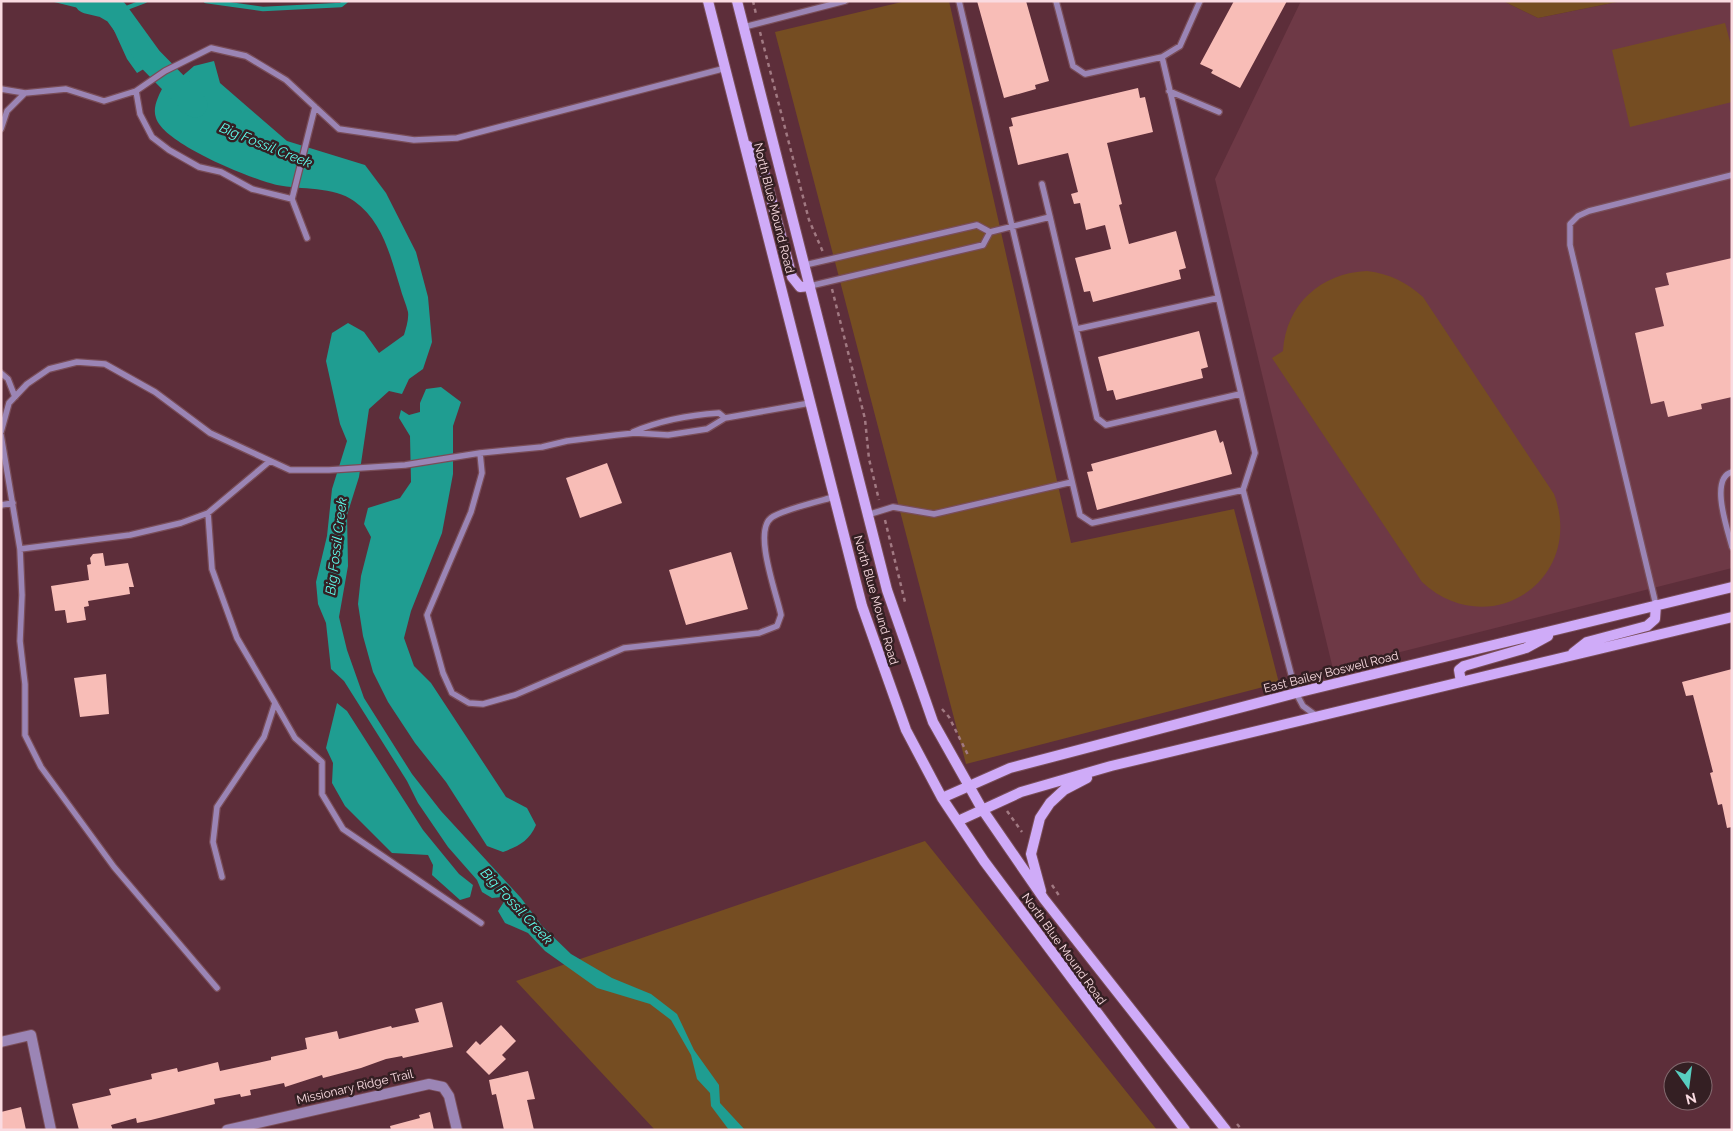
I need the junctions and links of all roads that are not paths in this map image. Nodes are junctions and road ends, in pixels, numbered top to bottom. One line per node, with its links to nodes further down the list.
1 (708, 1): 9 (main road, North Blue Mound Road)
2 (738, 1): 7 (main road, North Blue Mound Road)
3 (959, 1): 22 (lane)
4 (1056, 1): 8 (lane)
5 (1200, 1): 8 (lane)
6 (842, 2): 7 (lane)
7 (744, 27): 25 (main road, North Blue Mound Road)
8 (1162, 57): 12 (lane)
9 (726, 68): 14 (lane); 17 (main road, North Blue Mound Road)
10 (1, 89): 13 (lane)
11 (136, 91): 13 (lane); 14 (lane); 20 (lane)
12 (1170, 91): 15 (lane); 27 (lane)
13 (25, 93): 16 (lane)
14 (315, 107): 20 (lane)
15 (1219, 112)
16 (1, 128)
17 (744, 139): 26 (main road); 32 (main road, North Blue Mound Road)
18 (1732, 175): 49 (lane)
19 (1042, 184): 21 (lane)
20 (292, 199): 24 (lane)
21 (1050, 217): 22 (lane); 28 (lane)
22 (1010, 227): 23 (lane); 39 (lane)
23 (990, 232): 25 (lane); 26 (lane)
24 (307, 238)
25 (805, 265): 26 (main road, North Blue Mound Road)
26 (810, 286): 45 (main road, North Blue Mound Road)
27 (1218, 298): 28 (lane); 30 (lane)
28 (1077, 330): 30 (lane)
29 (1, 373): 31 (lane)
30 (1240, 394): 40 (lane)
31 (15, 397): 34 (lane); 37 (lane)
32 (810, 403): 33 (lane); 41 (main road, North Blue Mound Road)
33 (725, 418): 35 (lane); 35 (lane)
34 (1, 433): 42 (lane)
35 (631, 433): 36 (lane)
36 (480, 453): 37 (lane); 41 (lane)
37 (270, 461): 44 (lane)
38 (1732, 472): 46 (lane)
39 (1072, 482): 40 (lane); 45 (lane)
40 (1243, 490): 54 (lane)
41 (834, 497): 59 (main road, North Blue Mound Road)
42 (13, 503): 43 (lane); 47 (lane)
43 (1, 505)
44 (208, 513): 47 (lane); 55 (lane)
45 (866, 515): 58 (main road, North Blue Mound Road)
46 (1732, 546)
47 (20, 549): 65 (lane)
48 (1732, 587): 49 (main road, East Bailey Boswell Road)
49 (1656, 605): 51 (main road, East Bailey Boswell Road); 52 (main road)
50 (1732, 617): 52 (main road)
51 (1560, 629): 53 (main road); 54 (main road, East Bailey Boswell Road)
52 (1571, 656): 53 (main road)
53 (1461, 682): 56 (main road)
54 (1296, 693): 56 (lane); 58 (main road, East Bailey Boswell Road)
55 (275, 702): 62 (lane); 64 (lane)
56 (1318, 717): 57 (main road)
57 (1111, 766): 60 (main road); 63 (main road, North Blue Mound Road)
58 (968, 787): 59 (main road, East Bailey Boswell Road); 60 (main road, North Blue Mound Road)
59 (942, 798): 61 (main road, North Blue Mound Road)
60 (982, 809): 61 (main road); 63 (main road, North Blue Mound Road)
61 (958, 822): 70 (main road, North Blue Mound Road)
62 (222, 877)
63 (1044, 899): 71 (main road, North Blue Mound Road)
64 (481, 923)
65 (217, 988)
66 (1, 1042): 67 (street)
67 (51, 1130)
68 (227, 1130): 69 (street, Missionary Ridge Trail)
69 (457, 1130)
70 (1184, 1130)
71 (1226, 1130)

